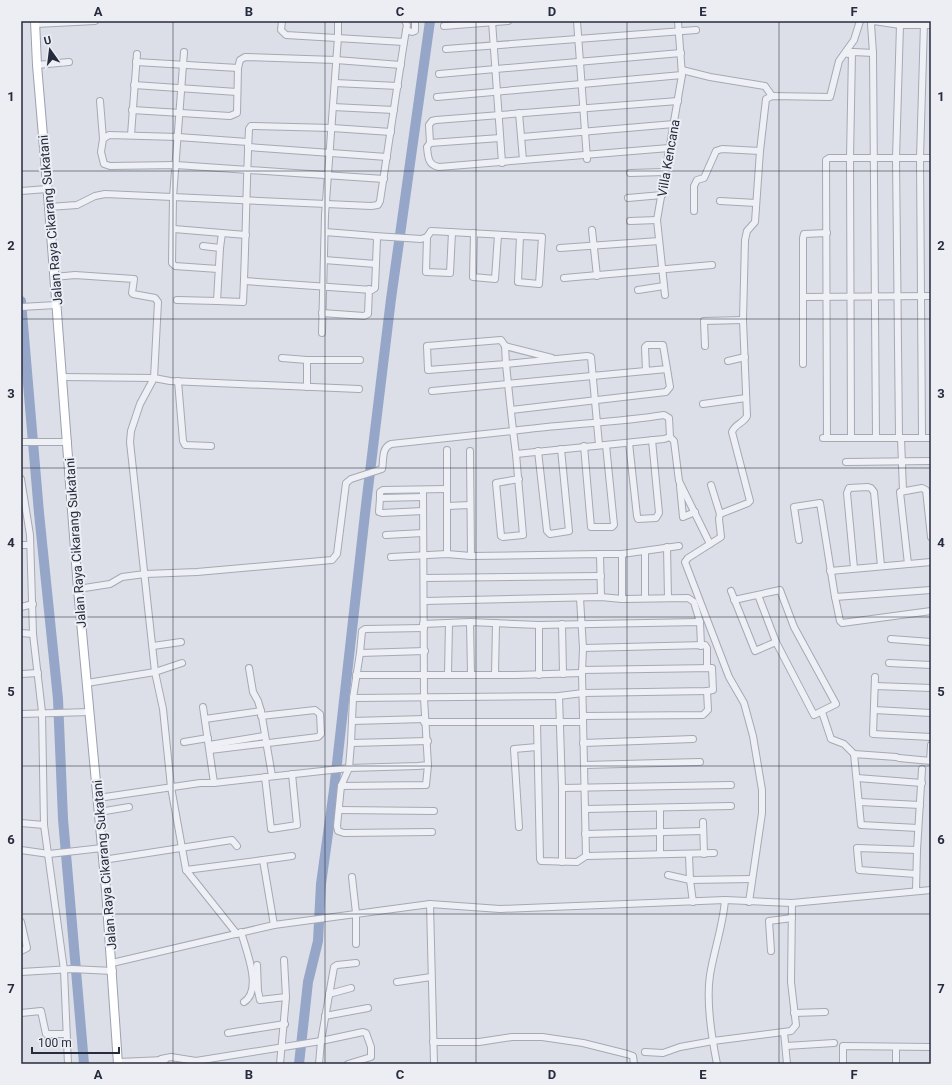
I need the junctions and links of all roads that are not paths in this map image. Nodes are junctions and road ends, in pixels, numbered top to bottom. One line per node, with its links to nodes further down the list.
1 (95, 21): 11 (street)
2 (282, 21): 18 (street)
3 (338, 21): 18 (street)
4 (405, 21): 15 (street)
5 (415, 21): 15 (street)
6 (508, 21): 10 (street)
7 (577, 21): 19 (street)
8 (678, 21): 17 (street, Villa Kencana)
9 (860, 21): 28 (street)
10 (492, 22): 14 (street); 21 (street)
11 (35, 23): 33 (main road, Jalan Raya Cikarang Sukatani)
12 (927, 24): 13 (street); 77 (street)
13 (900, 25): 25 (street); 76 (street)
14 (444, 26)
15 (406, 30): 20 (street)
16 (696, 30): 17 (street)
17 (679, 31): 19 (street); 26 (street, Villa Kencana)
18 (338, 37): 20 (street); 29 (street)
19 (579, 40): 21 (street); 30 (street)
20 (404, 42): 34 (street)
21 (493, 45): 22 (street); 37 (street)
22 (446, 49)
23 (184, 52): 35 (street)
24 (852, 52): 25 (street); 28 (street); 74 (street)
25 (873, 52): 75 (street)
26 (681, 53): 30 (street); 38 (street, Villa Kencana)
27 (137, 54): 32 (street)
28 (843, 56): 47 (street)
29 (336, 60): 34 (street); 36 (street); 40 (street)
30 (580, 61): 37 (street); 42 (street)
31 (69, 62): 33 (street)
32 (136, 62): 35 (street); 41 (street)
33 (37, 65): 87 (main road, Jalan Raya Cikarang Sukatani)
34 (401, 65): 43 (street)
35 (183, 66): 36 (street); 44 (street)
36 (238, 68): 45 (street)
37 (495, 69): 39 (street); 46 (street)
38 (682, 73): 42 (street); 47 (street); 50 (street, Villa Kencana)
39 (439, 74)
40 (335, 82): 43 (street); 51 (street)
41 (134, 85): 44 (street); 53 (street)
42 (582, 85): 46 (street); 52 (street)
43 (398, 86): 54 (street)
44 (181, 89): 45 (street); 55 (street)
45 (237, 92): 55 (street)
46 (497, 92): 48 (street); 57 (street)
47 (772, 96): 70 (street)
48 (437, 97)
49 (100, 101): 65 (street)
50 (678, 101): 52 (street); 58 (street, Villa Kencana)
51 (333, 107): 54 (street); 59 (street)
52 (584, 109): 56 (street); 60 (street)
53 (132, 110): 55 (street); 62 (street)
54 (394, 110): 61 (street)
55 (180, 113): 63 (street)
56 (519, 113): 57 (street); 64 (street)
57 (499, 114): 66 (street); 67 (street)
58 (674, 124): 60 (street); 69 (street, Villa Kencana)
59 (332, 128): 61 (street); 68 (street); 71 (street)
60 (585, 131): 64 (street); 72 (street)
61 (391, 132): 73 (street)
62 (130, 135): 63 (street); 65 (street)
63 (178, 137): 68 (street); 81 (street)
64 (522, 137): 79 (street)
65 (103, 138): 81 (street)
66 (500, 138): 67 (street); 80 (street)
67 (430, 143): 80 (street)
68 (248, 145): 71 (street); 82 (street)
69 (669, 148): 72 (street); 83 (street, Villa Kencana)
70 (760, 152): 94 (street); 97 (street)
71 (330, 153): 73 (street); 85 (street)
72 (587, 156): 79 (street)
73 (387, 157): 86 (street)
74 (850, 158): 75 (street); 106 (street); 131 (street)
75 (873, 158): 76 (street); 132 (street)
76 (896, 158): 77 (street); 133 (street)
77 (920, 158): 78 (street); 134 (street)
78 (931, 158)
79 (523, 160): 80 (street)
80 (502, 163)
81 (176, 165): 82 (street); 90 (street)
82 (247, 169): 85 (street); 93 (street)
83 (665, 172): 84 (street); 89 (street, Villa Kencana)
84 (630, 174)
85 (328, 176): 86 (street); 95 (street)
86 (384, 179): 95 (street)
87 (48, 189): 88 (street); 96 (main road, Jalan Raya Cikarang Sukatani)
88 (21, 191)
89 (662, 195): 91 (street); 98 (street, Villa Kencana)
90 (173, 197): 93 (street); 96 (street); 100 (street)
91 (628, 198)
92 (720, 201): 94 (street)
93 (246, 202): 95 (street); 107 (street)
94 (756, 202): 143 (street)
95 (326, 205): 102 (street)
96 (49, 207): 123 (main road, Jalan Raya Cikarang Sukatani)
97 (694, 210)
98 (657, 220): 99 (street); 112 (street, Villa Kencana)
99 (630, 221)
100 (174, 229): 104 (street); 121 (street)
101 (592, 230): 114 (street)
102 (325, 232): 109 (street); 117 (street)
103 (452, 232): 105 (street); 111 (street); 111 (street)
104 (222, 233): 107 (street); 115 (street)
105 (474, 233): 108 (street); 108 (street)
106 (827, 233): 136 (street); 137 (street)
107 (246, 235): 125 (street)
108 (498, 235): 110 (street)
109 (375, 236): 111 (street); 118 (street)
110 (520, 236): 110 (street)
111 (427, 237)
112 (659, 241): 114 (street); 120 (street, Villa Kencana)
113 (204, 246): 115 (street)
114 (595, 246): 116 (street); 122 (street)
115 (220, 248): 121 (street)
116 (560, 248)
117 (324, 260): 118 (street); 127 (street)
118 (376, 264): 128 (street)
119 (712, 265): 120 (street)
120 (662, 269): 122 (street); 126 (street, Villa Kencana)
121 (218, 270): 139 (street)
122 (597, 276): 124 (street)
123 (54, 277): 140 (main road, Jalan Raya Cikarang Sukatani); 159 (street)
124 (564, 278)
125 (244, 281): 127 (street); 139 (street)
126 (664, 286): 129 (street); 130 (street, Villa Kencana)
127 (323, 287): 128 (street); 142 (street)
128 (369, 290): 142 (street)
129 (638, 290)
130 (665, 295)
131 (851, 296): 132 (street); 137 (street); 172 (street)
132 (875, 296): 133 (street); 173 (street)
133 (898, 296): 134 (street); 174 (street)
134 (922, 296): 135 (street); 175 (street)
135 (931, 296)
136 (804, 297): 137 (street); 154 (street)
137 (827, 297): 172 (street)
138 (176, 300): 139 (street)
139 (217, 301)
140 (56, 305): 141 (street); 157 (main road, Jalan Raya Cikarang Sukatani)
141 (23, 307)
142 (322, 313): 144 (street)
143 (743, 320): 146 (street); 147 (street)
144 (322, 333)
145 (505, 346): 149 (street); 153 (street); 153 (street)
146 (705, 346)
147 (745, 357): 152 (street); 165 (street)
148 (282, 358): 150 (street)
149 (558, 359): 153 (street); 158 (street)
150 (307, 360): 151 (street); 162 (street)
151 (360, 360)
152 (728, 361)
153 (506, 364): 161 (street)
154 (803, 364)
155 (667, 369): 156 (street); 156 (street); 166 (street)
156 (646, 371): 158 (street)
157 (63, 377): 159 (street); 179 (main road, Jalan Raya Cikarang Sukatani)
158 (593, 377): 161 (street); 166 (street)
159 (154, 378): 160 (street); 228 (street)
160 (178, 382): 162 (street); 183 (street)
161 (508, 385): 164 (street); 168 (street)
162 (307, 387): 163 (street)
163 (360, 390)
164 (432, 391)
165 (746, 398): 167 (street); 206 (street)
166 (595, 400): 168 (street); 169 (street)
167 (703, 404)
168 (511, 410): 170 (street)
169 (598, 422): 170 (street); 171 (street); 181 (street)
170 (513, 431): 189 (street); 228 (street)
171 (670, 436): 177 (street); 195 (street)
172 (851, 438): 173 (street)
173 (876, 438): 174 (street)
174 (900, 438): 175 (street); 192 (street)
175 (922, 438): 176 (street)
176 (931, 438)
177 (652, 440): 180 (street); 180 (street)
178 (22, 442): 179 (street)
179 (68, 442): 231 (main road, Jalan Raya Cikarang Sukatani)
180 (629, 443): 182 (street)
181 (599, 445): 182 (street); 184 (street)
182 (606, 445): 184 (street)
183 (211, 446)
184 (584, 446): 185 (street)
185 (561, 448): 187 (street); 187 (street)
186 (447, 450): 197 (street)
187 (538, 450): 189 (street)
188 (470, 451): 202 (street)
189 (516, 454): 194 (street)
190 (931, 461): 192 (street)
191 (846, 462): 192 (street)
192 (901, 462): 199 (street)
193 (21, 479): 213 (street)
194 (519, 479): 194 (street)
195 (679, 480): 205 (street); 205 (street)
196 (710, 485): 206 (street)
197 (447, 489): 198 (street); 203 (street)
198 (423, 490): 200 (street); 201 (street)
199 (903, 491): 209 (street); 224 (street)
200 (423, 497): 201 (street); 204 (street)
201 (380, 498): 204 (street)
202 (470, 505): 203 (street); 221 (street)
203 (447, 506): 217 (street)
204 (423, 511): 207 (street)
205 (695, 512): 211 (street)
206 (720, 514): 211 (street)
207 (423, 533): 208 (street); 220 (street)
208 (386, 535)
209 (931, 537)
210 (799, 540): 227 (street)
211 (710, 544): 370 (street)
212 (21, 545): 213 (street)
213 (30, 545): 243 (street)
214 (679, 546): 215 (street)
215 (668, 547): 216 (street); 239 (street)
216 (645, 551): 219 (street); 238 (street)
217 (448, 554): 220 (street); 221 (street)
218 (600, 554): 219 (street); 221 (street); 229 (street)
219 (622, 554): 240 (street)
220 (423, 555): 222 (street); 230 (street)
221 (471, 556)
222 (391, 557)
223 (931, 562): 224 (street)
224 (908, 564): 225 (street)
225 (881, 566): 226 (street); 226 (street)
226 (854, 568): 227 (street)
227 (830, 571): 236 (street)
228 (145, 574): 231 (street); 260 (street)
229 (601, 576): 230 (street); 235 (street)
230 (424, 578): 242 (street)
231 (78, 589): 282 (main road, Jalan Raya Cikarang Sukatani)
232 (931, 590): 236 (street)
233 (731, 591): 241 (street)
234 (758, 595): 241 (street); 258 (street); 294 (street)
235 (601, 597): 237 (street); 240 (street)
236 (835, 597): 245 (street)
237 (580, 598): 242 (street); 251 (street)
238 (645, 598): 239 (street); 240 (street)
239 (668, 598): 247 (street)
240 (622, 599)
241 (734, 600): 258 (street)
242 (424, 601): 253 (street)
243 (33, 604): 244 (street); 255 (street)
244 (21, 608)
245 (931, 611)
246 (470, 622): 248 (street); 249 (street); 275 (street)
247 (700, 622): 251 (street); 261 (street)
248 (449, 623): 253 (street); 274 (street)
249 (496, 623): 252 (street); 279 (street)
250 (562, 624): 251 (street); 252 (street); 276 (street)
251 (583, 624): 262 (street)
252 (539, 625): 280 (street)
253 (424, 626): 263 (street); 264 (street)
254 (21, 633): 255 (street)
255 (33, 634): 271 (street)
256 (891, 639): 259 (street)
257 (181, 642): 260 (street)
258 (776, 642): 294 (street)
259 (931, 642)
260 (153, 646): 272 (street)
261 (701, 646): 262 (street); 269 (street)
262 (583, 648): 270 (street)
263 (425, 651): 264 (street); 278 (street)
264 (360, 653): 277 (street)
265 (182, 663): 272 (street)
266 (889, 663): 267 (street)
267 (931, 665)
268 (249, 668): 295 (street)
269 (707, 668): 270 (street); 285 (street)
270 (582, 671): 276 (street); 286 (street)
271 (38, 672): 273 (street); 292 (street)
272 (155, 672): 282 (street); 329 (street)
273 (21, 674)
274 (448, 674): 275 (street); 278 (street)
275 (471, 674): 279 (street)
276 (563, 674): 280 (street)
277 (356, 675): 278 (street); 288 (street)
278 (424, 675): 289 (street)
279 (495, 675): 280 (street)
280 (539, 675)
281 (875, 676): 283 (street)
282 (87, 683): 293 (main road, Jalan Raya Cikarang Sukatani)
283 (875, 686): 284 (street); 291 (street)
284 (931, 688)
285 (707, 691): 286 (street); 299 (street)
286 (583, 693): 287 (street); 299 (street)
287 (559, 696): 289 (street); 303 (street)
288 (353, 698): 289 (street); 301 (street)
289 (424, 698): 300 (street)
290 (203, 707): 298 (street)
291 (874, 710): 296 (street); 304 (street)
292 (42, 712): 293 (street); 297 (street); 344 (street)
293 (90, 712): 332 (main road, Jalan Raya Cikarang Sukatani)
294 (822, 712): 315 (street)
295 (261, 713): 298 (street); 307 (street); 307 (street)
296 (931, 713)
297 (21, 714)
298 (205, 719): 305 (street)
299 (583, 719): 303 (street); 311 (street)
300 (424, 720): 301 (street); 302 (street); 308 (street)
301 (352, 721): 310 (street)
302 (537, 722): 303 (street); 313 (street)
303 (560, 722): 331 (street)
304 (931, 737)
305 (208, 738): 309 (street); 314 (street)
306 (693, 739): 311 (street)
307 (265, 740): 314 (street); 323 (street)
308 (428, 741): 310 (street); 318 (street)
309 (184, 742)
310 (351, 743): 320 (street)
311 (583, 743): 319 (street)
312 (931, 744): 316 (street)
313 (537, 746): 345 (street); 365 (street)
314 (209, 747): 325 (street)
315 (854, 754): 316 (street); 324 (street)
316 (930, 761)
317 (700, 762): 319 (street)
318 (428, 764): 320 (street); 328 (street)
319 (584, 765): 330 (street)
320 (346, 768): 322 (street); 328 (street)
321 (922, 769): 326 (street)
322 (292, 774): 323 (street); 323 (street)
323 (268, 777): 325 (street)
324 (857, 778): 326 (street); 333 (street)
325 (214, 783): 329 (street)
326 (922, 783): 334 (street)
327 (731, 785): 330 (street)
328 (342, 786): 339 (street)
329 (171, 787): 332 (street); 352 (street)
330 (584, 787): 331 (street); 337 (street)
331 (562, 788): 365 (street)
332 (98, 798): 341 (main road, Jalan Raya Cikarang Sukatani)
333 (860, 802): 334 (street); 346 (street)
334 (920, 805): 346 (street)
335 (731, 806): 338 (street)
336 (129, 807): 341 (street)
337 (585, 809): 338 (street); 350 (street)
338 (660, 809): 349 (street)
339 (339, 810): 340 (street); 348 (street)
340 (434, 811)
341 (99, 812): 353 (main road, Jalan Raya Cikarang Sukatani)
342 (703, 822): 347 (street)
343 (21, 823): 344 (street)
344 (44, 825): 357 (street)
345 (519, 828)
346 (918, 828): 355 (street)
347 (703, 831): 349 (street); 359 (street)
348 (432, 832)
349 (660, 832): 350 (street); 358 (street)
350 (585, 834): 362 (street)
351 (237, 846): 352 (street)
352 (181, 847): 363 (street); 366 (street)
353 (102, 848): 357 (street); 363 (main road, Jalan Raya Cikarang Sukatani)
354 (21, 850): 357 (street)
355 (916, 850): 368 (street); 368 (street)
356 (714, 853): 359 (street)
357 (49, 854): 391 (street)
358 (660, 854): 360 (street); 362 (street)
359 (704, 854): 360 (street)
360 (689, 855): 371 (street)
361 (292, 856): 364 (street)
362 (586, 856): 365 (street)
363 (104, 860): 390 (main road, Jalan Raya Cikarang Sukatani)
364 (263, 860): 366 (street); 382 (street)
365 (562, 862)
366 (186, 870): 383 (street)
367 (668, 874): 371 (street)
368 (916, 874): 373 (street)
369 (352, 877): 379 (street)
370 (752, 879): 371 (street); 376 (street)
371 (690, 880): 375 (street)
372 (931, 890): 373 (street)
373 (916, 891): 377 (street)
374 (725, 900): 375 (street); 376 (street); 409 (street)
375 (693, 902): 378 (street)
376 (750, 902): 377 (street)
377 (792, 903): 380 (street)
378 (430, 904): 379 (street); 393 (street)
379 (356, 913): 382 (street); 384 (street)
380 (792, 918): 386 (street); 402 (street)
381 (21, 922): 385 (street)
382 (274, 925): 383 (street)
383 (239, 933): 390 (street); 398 (street)
384 (356, 944)
385 (21, 951)
386 (771, 951)
387 (284, 960): 397 (street)
388 (356, 963): 396 (street)
389 (257, 965): 397 (street)
390 (112, 967): 391 (street); 418 (main road, Jalan Raya Cikarang Sukatani)
391 (64, 970): 392 (street); 407 (street)
392 (21, 972)
393 (431, 977): 394 (street); 410 (street)
394 (397, 982)
395 (351, 988): 396 (street)
396 (329, 994): 403 (street)
397 (286, 997): 404 (street)
398 (244, 1002)
399 (368, 1008): 403 (street)
400 (825, 1012): 402 (street)
401 (21, 1013): 407 (street)
402 (794, 1013): 405 (street)
403 (326, 1016): 408 (street)
404 (285, 1024): 406 (street); 413 (street)
405 (784, 1032): 409 (street); 412 (street)
406 (228, 1033)
407 (65, 1034): 419 (street)
408 (321, 1041): 413 (street); 421 (street); 422 (street)
409 (713, 1041): 416 (street); 425 (street)
410 (433, 1042): 423 (street); 424 (street)
411 (834, 1043): 412 (street)
412 (786, 1046): 426 (street)
413 (281, 1047): 417 (street); 420 (street)
414 (896, 1047): 415 (street); 427 (street); 428 (street)
415 (931, 1047)
416 (645, 1052)
417 (177, 1060): 418 (street)
418 (118, 1063)
419 (68, 1064)
420 (280, 1064)
421 (318, 1064)
422 (348, 1064)
423 (434, 1064)
424 (634, 1064)
425 (717, 1064)
426 (787, 1064)
427 (843, 1064)
428 (896, 1064)

